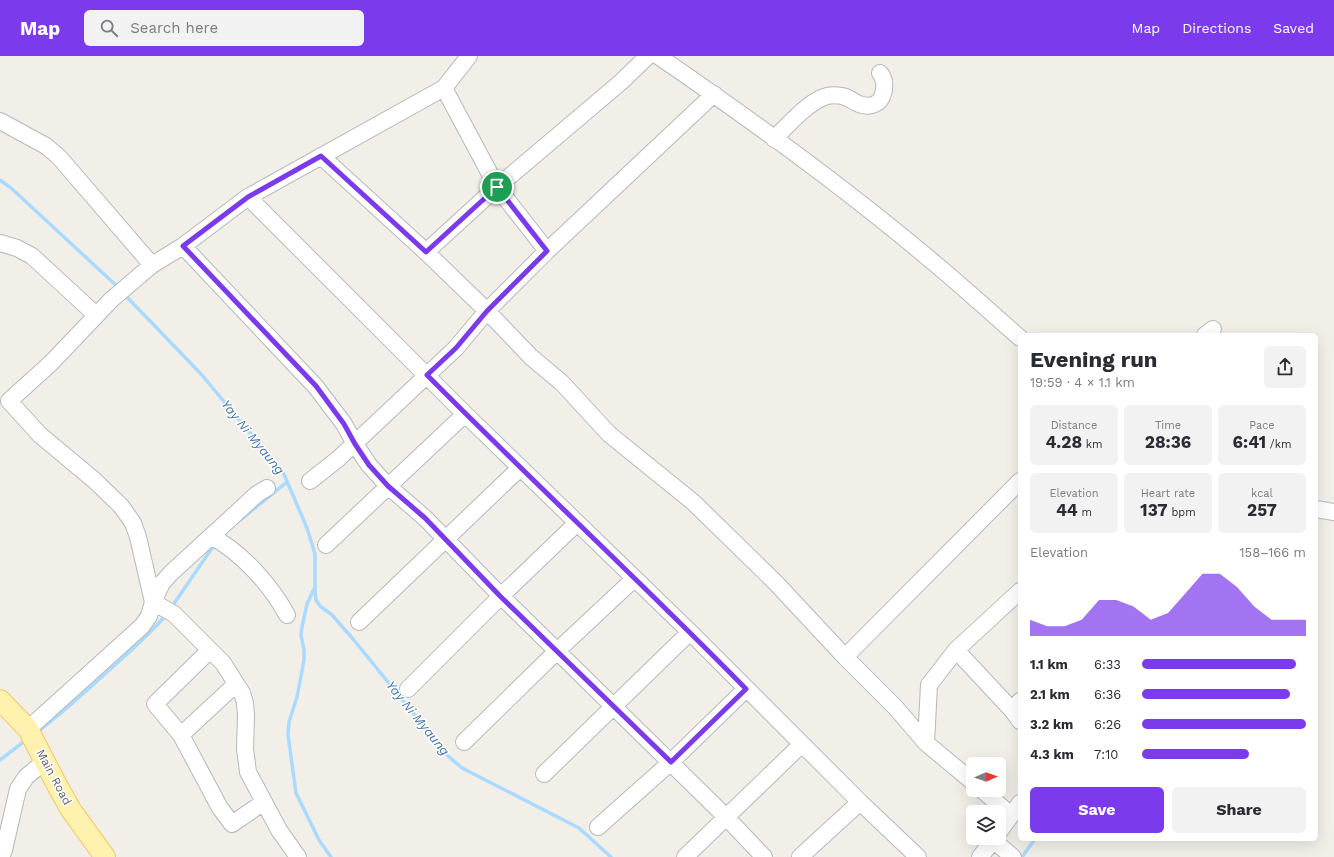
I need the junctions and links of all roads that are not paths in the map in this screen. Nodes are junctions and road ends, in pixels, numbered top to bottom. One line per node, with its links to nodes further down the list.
1 (469, 56): 5 (street)
2 (648, 56): 10 (street)
3 (658, 56): 6 (street)
4 (880, 73): 8 (street)
5 (444, 88): 9 (street); 10 (street)
6 (714, 94): 8 (street); 14 (street)
7 (0, 121): 16 (street)
8 (774, 139): 19 (street)
9 (321, 156): 11 (street); 15 (street)
10 (497, 187): 14 (street); 15 (street)
11 (248, 197): 13 (street); 20 (street)
12 (0, 243): 18 (street)
13 (183, 246): 16 (street); 22 (street)
14 (547, 251): 17 (street)
15 (426, 252): 17 (street)
16 (152, 265): 18 (street)
17 (487, 311): 20 (street); 44 (street)
18 (96, 315): 37 (street)
19 (1018, 336)
20 (427, 375): 21 (street); 22 (street)
21 (465, 414): 23 (street); 26 (street)
22 (355, 444): 24 (street); 26 (street)
23 (520, 468): 30 (street); 32 (street)
24 (310, 481)
25 (1018, 483): 44 (street)
26 (388, 486): 32 (street); 33 (street)
27 (267, 488): 31 (street)
28 (1318, 509): 29 (street)
29 (1334, 512)
30 (577, 523): 34 (street); 36 (street)
31 (218, 540): 37 (street); 38 (street)
32 (446, 540): 36 (street); 39 (street)
33 (326, 545)
34 (634, 579): 40 (street); 43 (street)
35 (1018, 593): 41 (street)
36 (500, 596): 43 (street); 46 (street)
37 (164, 609): 42 (street); 51 (street)
38 (288, 614)
39 (359, 622)
40 (690, 632): 47 (street); 49 (street)
41 (956, 650): 50 (street); 54 (street)
42 (209, 651): 45 (street); 52 (street)
43 (557, 651): 49 (street); 53 (street)
44 (845, 657): 54 (street)
45 (236, 684): 52 (street); 61 (street)
46 (408, 689)
47 (746, 689): 55 (street); 57 (street)
48 (0, 700): 51 (main road, Main Road)
49 (614, 707): 57 (street); 58 (street)
50 (1017, 711)
51 (28, 729): 56 (main road, Main Road)
52 (180, 735): 61 (street)
53 (464, 742)
54 (926, 743): 59 (street)
55 (802, 744): 62 (street); 64 (street)
56 (45, 762): 70 (street); 71 (main road, Main Road)
57 (671, 762): 64 (street); 66 (street)
58 (544, 774)
59 (966, 776)
60 (995, 797): 63 (street)
61 (264, 802): 72 (street)
62 (860, 802): 69 (street); 75 (street)
63 (1016, 809): 65 (street)
64 (727, 818): 73 (street); 74 (street)
65 (1006, 823)
66 (598, 827)
67 (990, 845): 76 (street)
68 (1003, 845): 77 (street)
69 (915, 856)
70 (1, 857)
71 (105, 857)
72 (298, 857)
73 (685, 857)
74 (764, 857)
75 (800, 857)
76 (980, 857)
77 (1013, 857)

